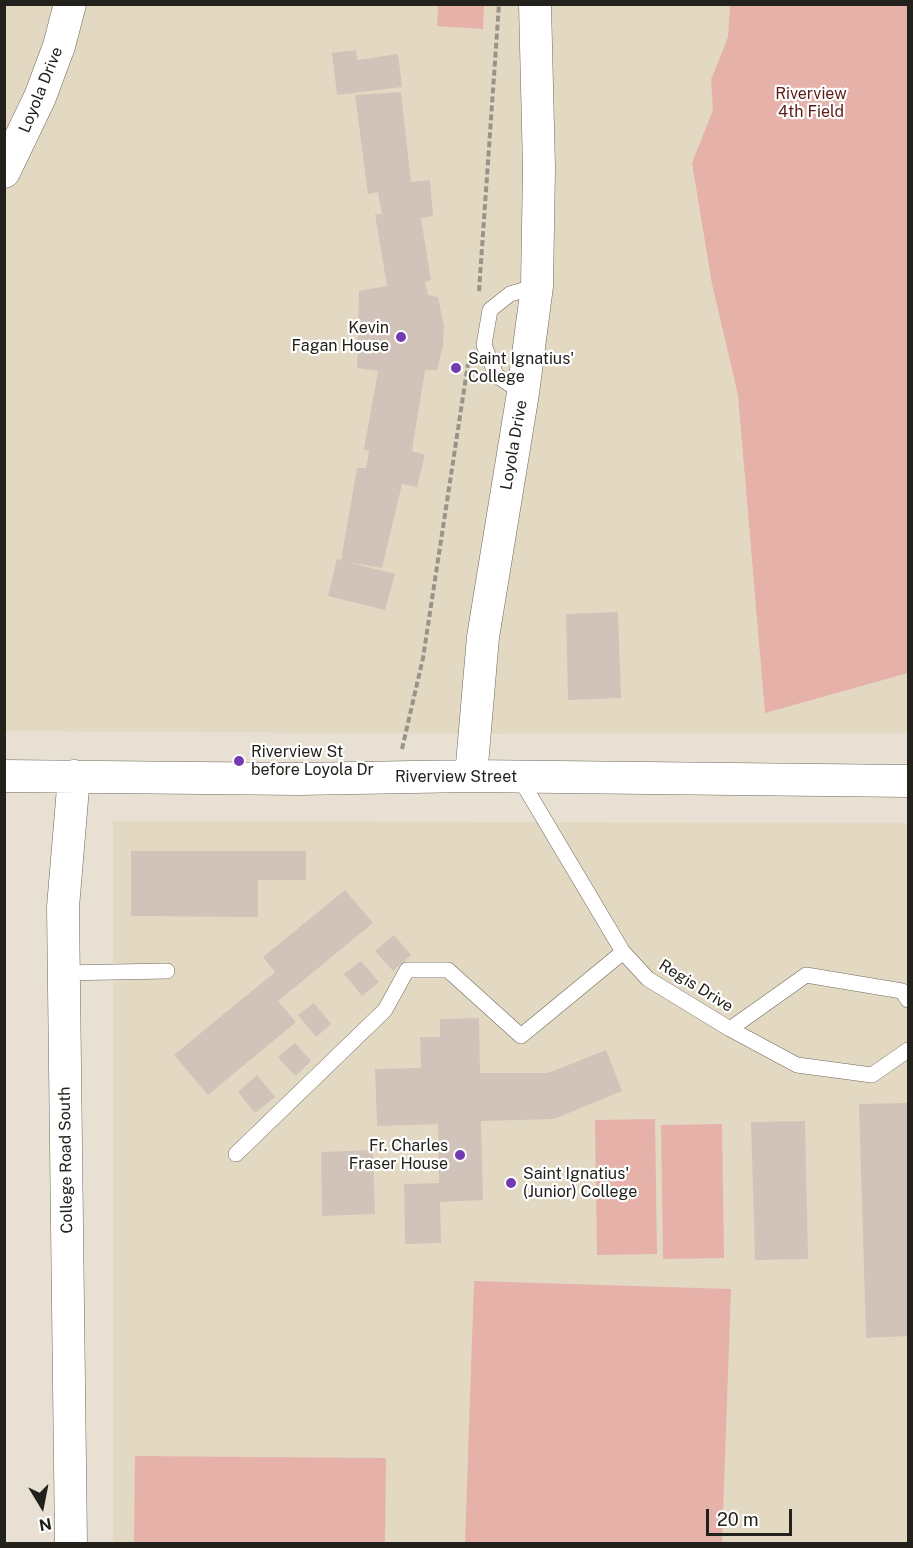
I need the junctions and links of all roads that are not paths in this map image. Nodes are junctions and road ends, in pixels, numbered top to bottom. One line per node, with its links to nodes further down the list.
1 (70, 4): 3 (street, Loyola Drive)
2 (534, 4): 4 (street, Loyola Drive)
3 (4, 172)
4 (537, 286): 5 (street, Loyola Drive); 5 (lane)
5 (523, 393): 8 (street, Loyola Drive)
6 (4, 776): 7 (street, Riverview Street)
7 (74, 776): 8 (street, Riverview Street); 13 (street, College Road South)
8 (471, 776): 9 (street, Riverview Street)
9 (519, 777): 10 (street, Riverview Street); 11 (lane, Regis Drive)
10 (909, 781)
11 (623, 952): 15 (lane, Regis Drive); 17 (lane)
12 (167, 971): 13 (lane)
13 (63, 973): 18 (street, College Road South)
14 (905, 995): 15 (lane)
15 (730, 1029): 16 (lane, Regis Drive)
16 (909, 1050)
17 (236, 1154)
18 (71, 1544)

